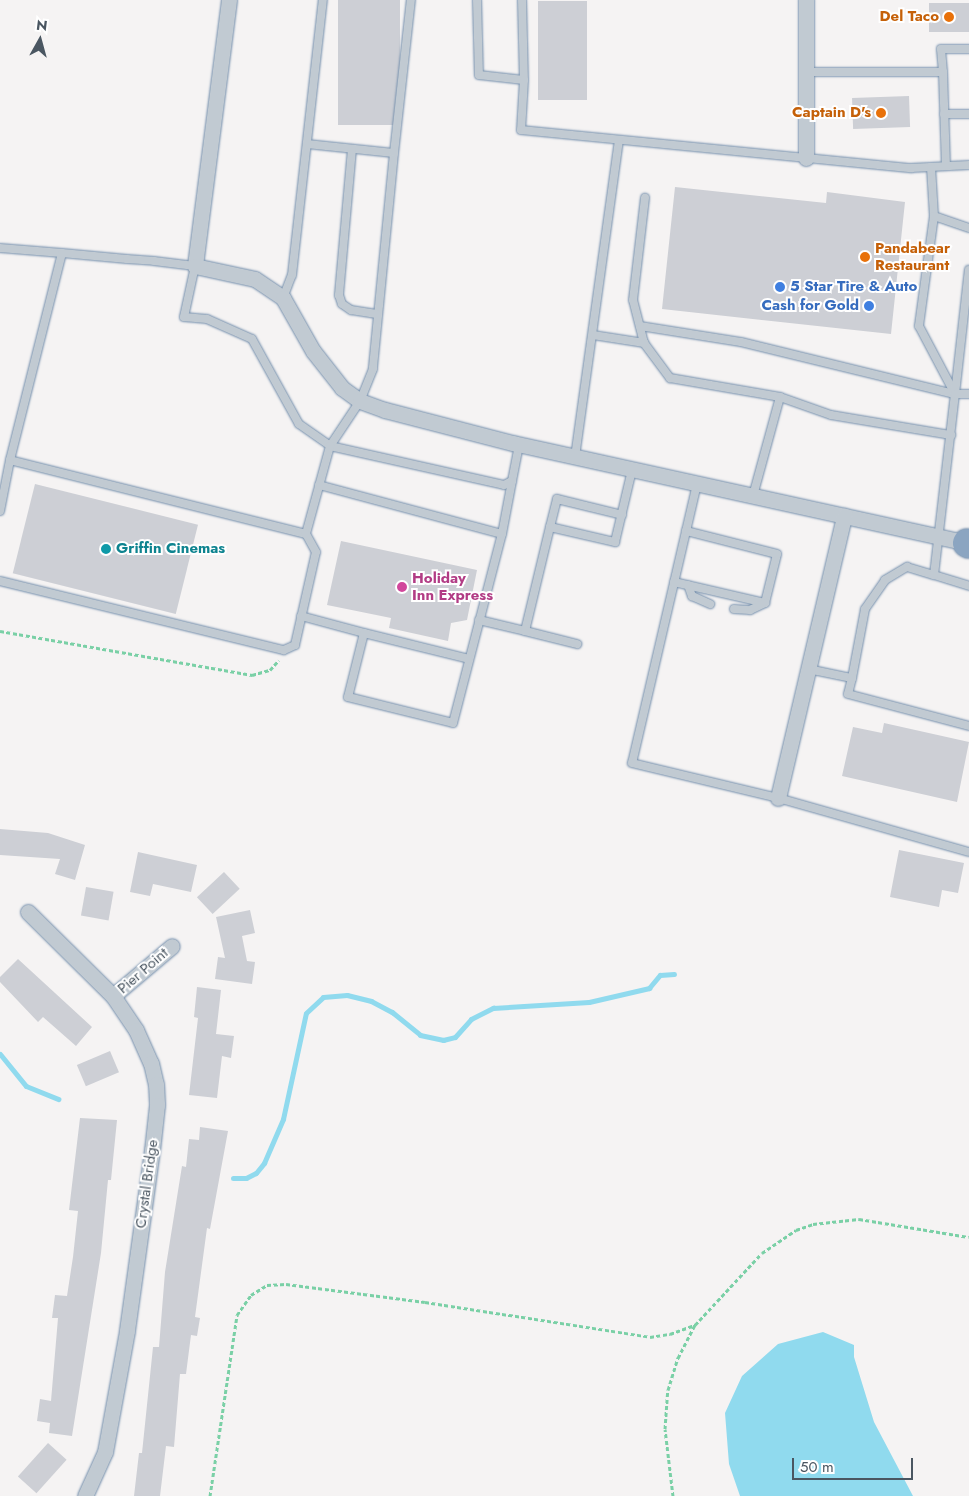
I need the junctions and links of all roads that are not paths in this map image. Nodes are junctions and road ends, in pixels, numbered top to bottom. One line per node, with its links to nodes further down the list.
1 (228, 0): 26 (street)
2 (323, 0): 14 (lane)
3 (411, 0): 16 (lane)
4 (477, 0): 10 (lane)
5 (522, 0): 10 (lane)
6 (806, 0): 8 (street)
7 (969, 49): 9 (lane)
8 (806, 72): 9 (lane); 17 (street)
9 (943, 72): 11 (lane)
10 (524, 80): 13 (lane)
11 (944, 114): 12 (lane); 20 (lane)
12 (969, 114)
13 (619, 141): 17 (lane); 31 (lane)
14 (307, 144): 15 (lane); 28 (lane)
15 (352, 148): 16 (lane); 29 (lane)
16 (394, 153): 29 (lane)
17 (806, 158): 19 (lane)
18 (969, 165): 20 (lane)
19 (931, 166): 20 (lane); 22 (lane)
20 (946, 166)
21 (645, 198): 30 (lane)
22 (934, 216): 23 (lane); 33 (lane)
23 (969, 228)
24 (0, 248): 25 (lane)
25 (62, 253): 26 (lane); 41 (lane)
26 (195, 266): 28 (street); 39 (lane)
27 (969, 270): 33 (lane)
28 (283, 298): 36 (street)
29 (377, 314): 36 (lane)
30 (640, 326): 32 (lane); 33 (lane)
31 (593, 335): 32 (lane); 40 (lane)
32 (644, 344): 35 (lane)
33 (955, 394): 34 (lane); 37 (lane)
34 (969, 394)
35 (780, 398): 37 (lane); 46 (lane)
36 (360, 401): 38 (street); 39 (lane)
37 (950, 435): 54 (lane)
38 (519, 445): 40 (street); 43 (lane)
39 (330, 446): 43 (lane); 45 (lane)
40 (575, 457): 42 (street)
41 (10, 460): 47 (lane); 52 (lane)
42 (632, 470): 44 (street); 48 (lane)
43 (512, 481): 53 (lane)
44 (697, 484): 46 (street); 51 (lane)
45 (319, 486): 52 (lane); 53 (lane)
46 (753, 496): 49 (street)
47 (0, 511)
48 (622, 515): 50 (lane); 50 (lane)
49 (844, 516): 54 (street); 70 (street)
50 (550, 526): 66 (lane)
51 (686, 531): 58 (lane); 61 (lane)
52 (306, 534): 64 (lane)
53 (502, 534): 65 (lane)
54 (939, 537): 55 (street); 56 (lane)
55 (968, 543)
56 (934, 575): 60 (lane); 71 (lane)
57 (0, 581): 64 (lane)
58 (674, 582): 59 (lane); 73 (lane)
59 (688, 585): 61 (lane); 62 (lane)
60 (969, 586)
61 (765, 603): 63 (lane)
62 (710, 604)
63 (734, 609)
64 (301, 616): 67 (lane)
65 (479, 620): 66 (lane); 69 (lane)
66 (525, 632): 68 (lane)
67 (364, 633): 69 (lane); 69 (lane)
68 (577, 644)
69 (470, 659)
70 (808, 669): 71 (lane); 73 (street)
71 (852, 678): 72 (lane)
72 (969, 726)
73 (778, 798): 74 (lane)
74 (969, 852)
75 (28, 912): 77 (street, Crystal Bridge)
76 (172, 946): 77 (street, Pier Point)
77 (113, 996): 78 (street, Crystal Bridge)
78 (85, 1496)

